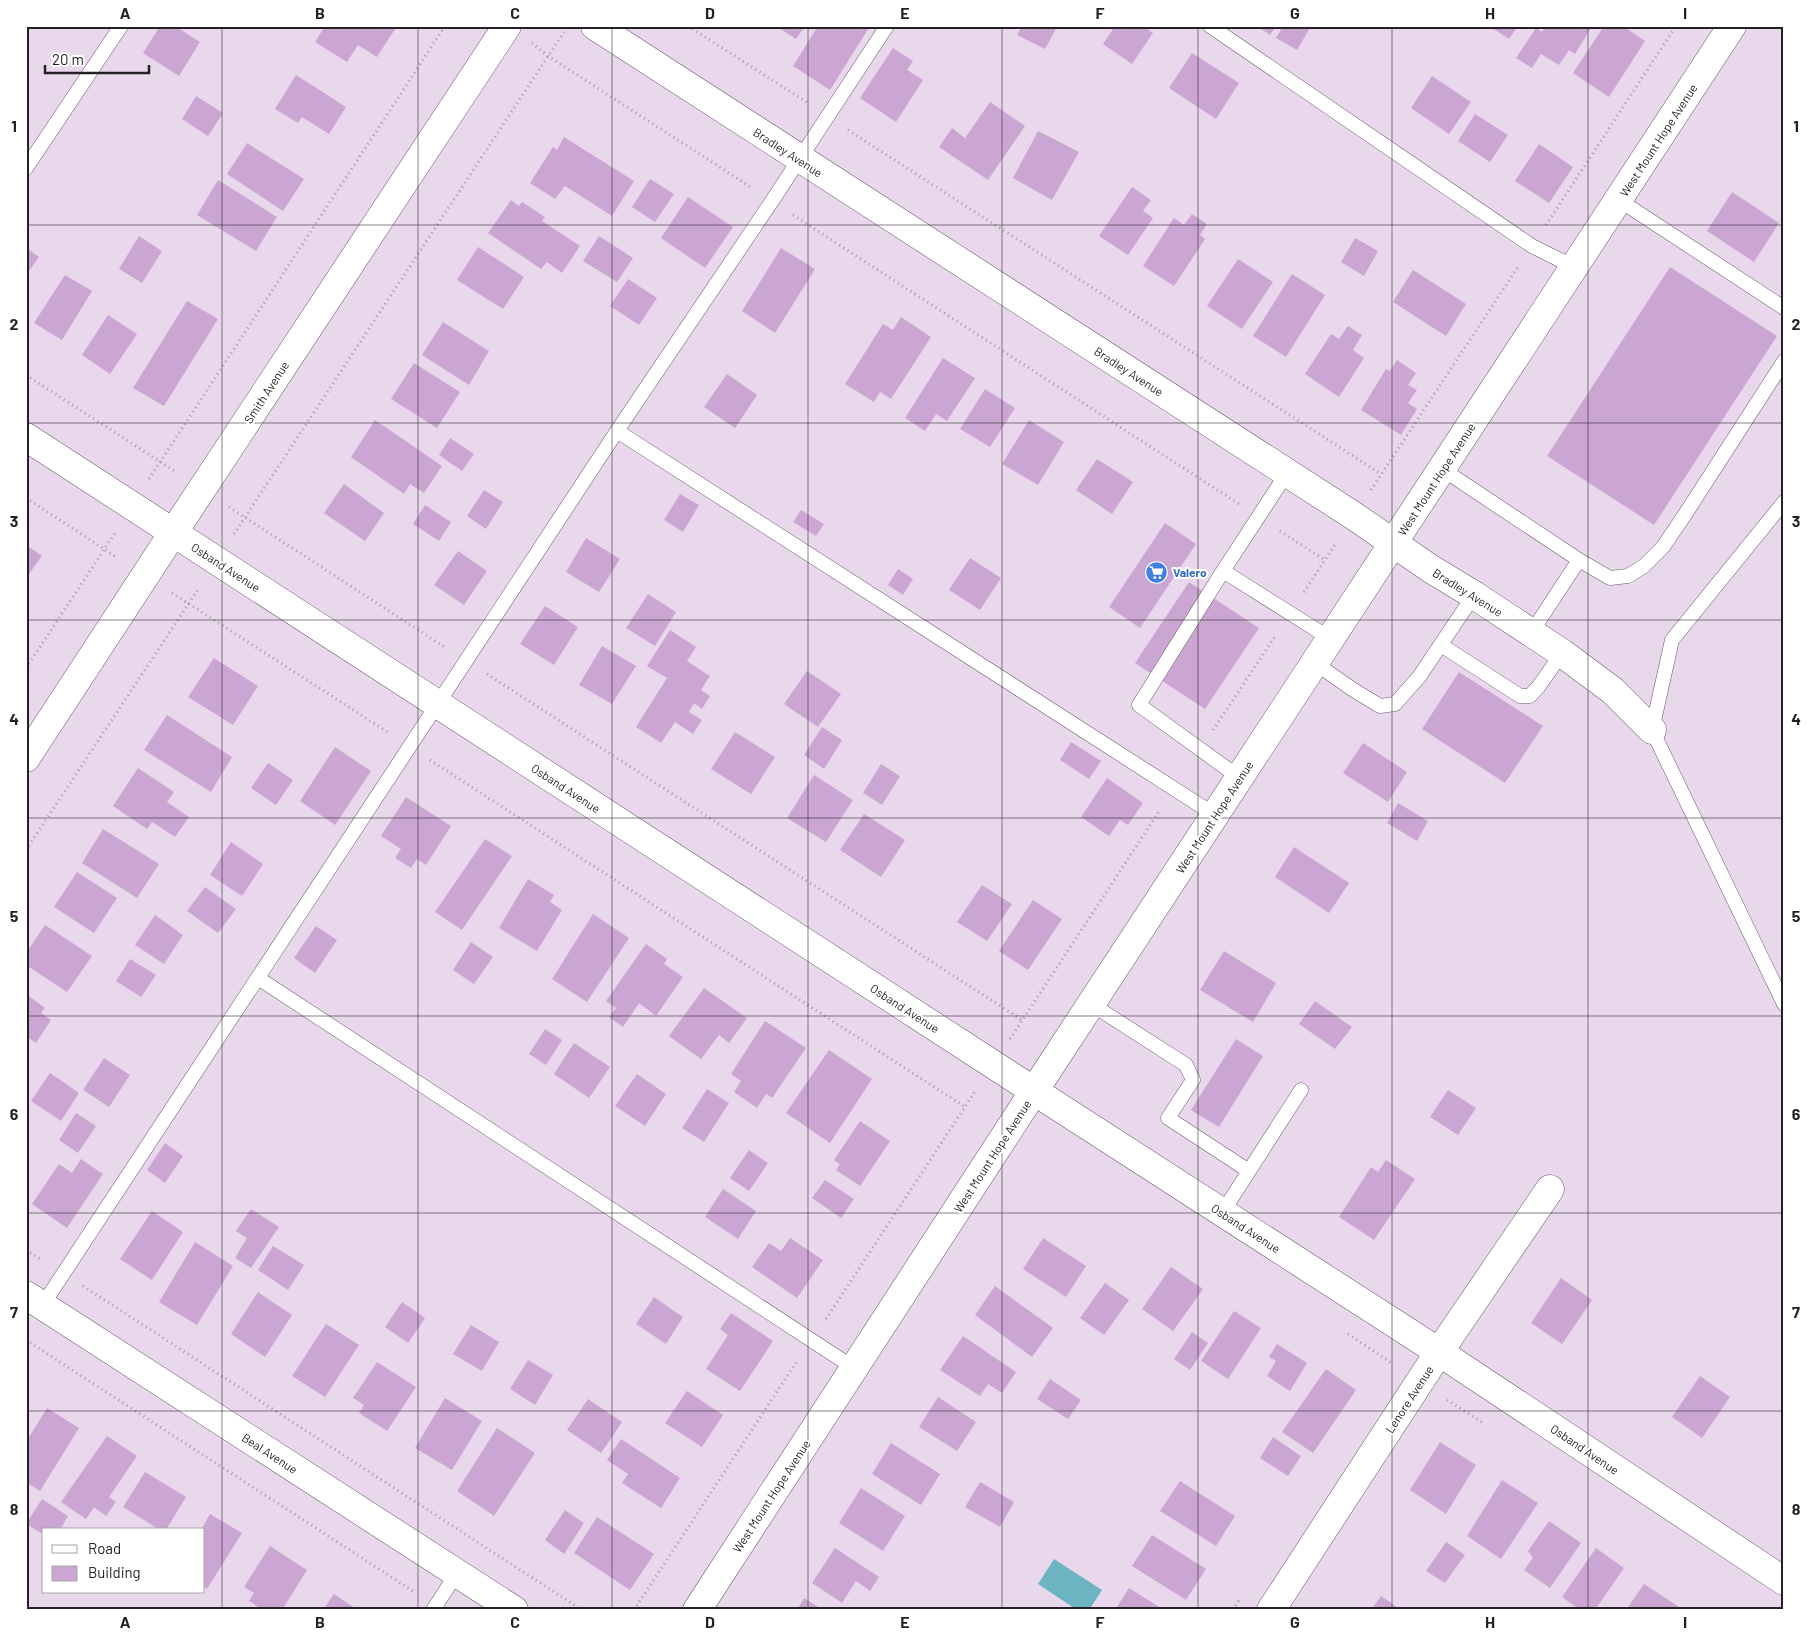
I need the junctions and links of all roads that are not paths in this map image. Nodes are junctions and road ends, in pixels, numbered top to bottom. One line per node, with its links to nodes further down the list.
1 (120, 26): 8 (lane)
2 (595, 26): 7 (street, Bradley Avenue)
3 (887, 26): 7 (lane)
4 (1210, 26): 10 (lane)
5 (1732, 26): 9 (street, West Mount Hope Avenue)
6 (517, 32): 18 (street, Smith Avenue)
7 (800, 160): 13 (lane); 16 (street, Bradley Avenue)
8 (26, 168)
9 (1619, 200): 10 (street, West Mount Hope Avenue); 11 (lane)
10 (1574, 267): 15 (street, West Mount Hope Avenue)
11 (1784, 308)
12 (1784, 361): 20 (lane)
13 (617, 431): 28 (lane); 32 (lane)
14 (26, 436): 18 (street, Osband Avenue)
15 (1442, 469): 19 (street, West Mount Hope Avenue); 20 (lane)
16 (1287, 473): 19 (street, Bradley Avenue); 21 (lane)
17 (1784, 502): 29 (lane)
18 (173, 533): 28 (street, Osband Avenue); 30 (street, Smith Avenue)
19 (1394, 543): 22 (street, Bradley Avenue); 24 (street, West Mount Hope Avenue)
20 (1579, 560): 23 (lane)
21 (1224, 571): 24 (lane); 31 (lane)
22 (1474, 595): 23 (street, Bradley Avenue); 25 (lane)
23 (1531, 633): 26 (street, Bradley Avenue)
24 (1331, 639): 27 (street, West Mount Hope Avenue)
25 (1441, 645): 26 (lane); 27 (lane)
26 (1562, 654): 29 (street, Bradley Avenue)
27 (1315, 663): 31 (street, West Mount Hope Avenue)
28 (438, 705): 33 (lane); 37 (street, Osband Avenue)
29 (1652, 730): 35 (lane)
30 (26, 758)
31 (1240, 778): 32 (street, West Mount Hope Avenue)
32 (1215, 815): 34 (street, West Mount Hope Avenue)
33 (258, 978): 41 (lane); 43 (lane)
34 (1091, 1004): 37 (street, West Mount Hope Avenue); 38 (lane)
35 (1784, 1004)
36 (1301, 1090): 38 (lane)
37 (1034, 1091): 40 (street, Osband Avenue); 43 (street, West Mount Hope Avenue)
38 (1249, 1172): 40 (lane)
39 (1550, 1189): 42 (street, Lenore Avenue)
40 (1222, 1213): 42 (street, Osband Avenue)
41 (34, 1300): 44 (street, Beal Avenue)
42 (1439, 1352): 45 (street, Osband Avenue); 49 (street, Lenore Avenue)
43 (854, 1368): 48 (street, West Mount Hope Avenue)
44 (457, 1573): 46 (lane); 47 (street, Beal Avenue)
45 (1784, 1581)
46 (434, 1608)
47 (514, 1610)
48 (697, 1610)
49 (1271, 1610)

